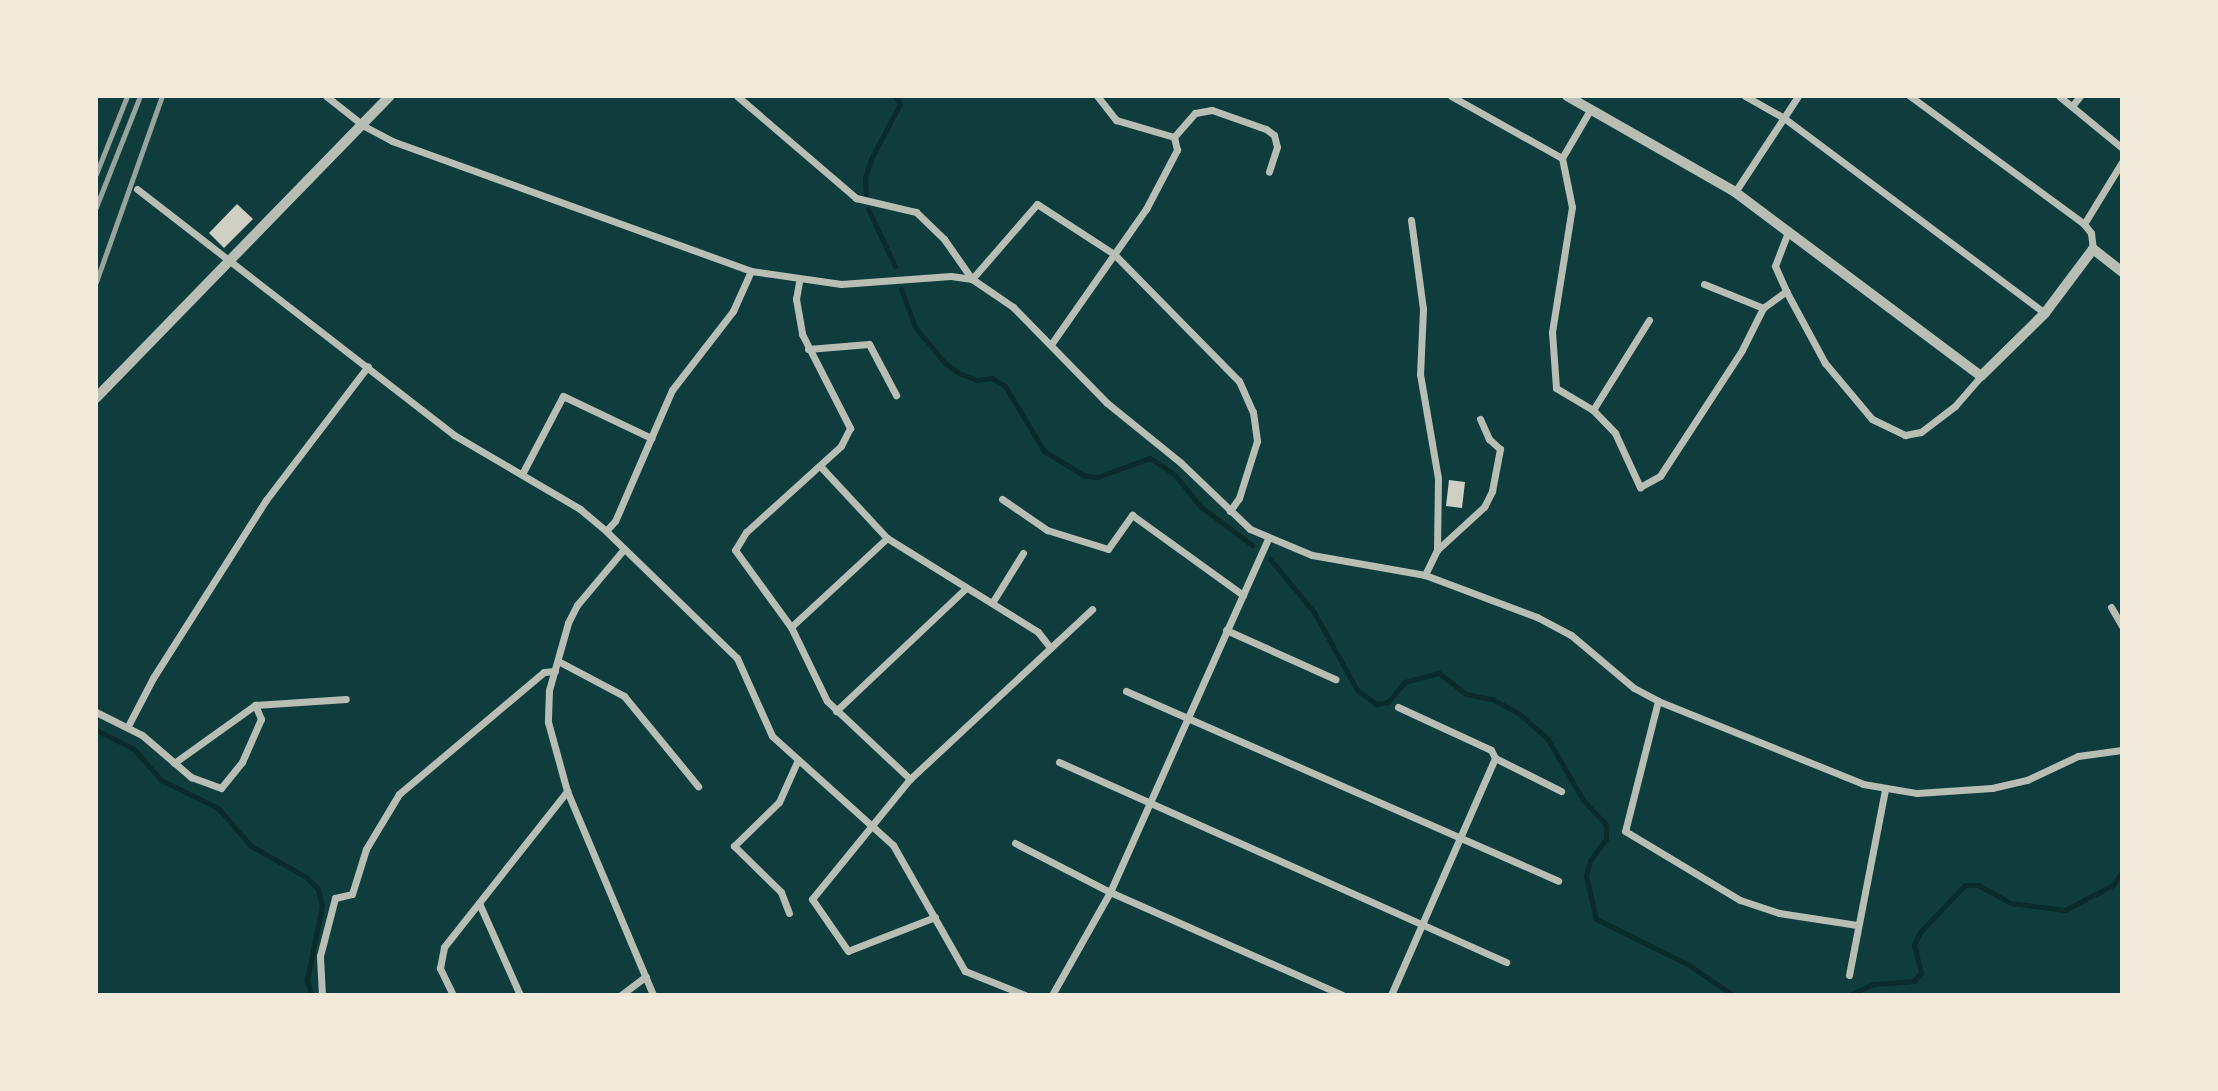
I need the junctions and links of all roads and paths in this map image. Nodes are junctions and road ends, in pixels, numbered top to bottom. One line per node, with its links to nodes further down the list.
1 (326, 96): 15 (street)
2 (390, 96): 15 (street)
3 (737, 96): 31 (street)
4 (1097, 96): 16 (street)
5 (1451, 96): 18 (street)
6 (1567, 96): 13 (street)
7 (1745, 96): 14 (street)
8 (1798, 96): 14 (street)
9 (1910, 96): 24 (street)
10 (2059, 96): 12 (street)
11 (2080, 96): 12 (street)
12 (2072, 106): 17 (street)
13 (1590, 110): 18 (street); 22 (street)
14 (1784, 118): 22 (street); 36 (street)
15 (364, 126): 28 (street); 29 (street)
16 (1174, 137): 20 (street); 27 (street)
17 (2122, 148)
18 (1562, 158): 44 (street)
19 (2122, 163): 24 (street)
20 (1269, 172)
21 (137, 189): 28 (street)
22 (1735, 192): 25 (street)
23 (1411, 219): 55 (street)
24 (2084, 224): 26 (street)
25 (1788, 232): 34 (street); 41 (street)
26 (2093, 249): 30 (street); 36 (street)
27 (1114, 254): 31 (street); 38 (street); 50 (street)
28 (231, 262): 40 (street); 43 (street)
29 (751, 271): 32 (street); 46 (street)
30 (2122, 272)
31 (972, 279): 32 (street); 38 (street)
32 (799, 282): 39 (street)
33 (1703, 284): 35 (street)
34 (1786, 290): 35 (street); 41 (street)
35 (1763, 308): 44 (street)
36 (2045, 313): 41 (street)
37 (1649, 320): 44 (street)
38 (1052, 343): 50 (street)
39 (808, 349): 42 (street); 47 (street)
40 (368, 366): 48 (street); 78 (street)
41 (1982, 376)
42 (896, 395)
43 (96, 398)
44 (1593, 410)
45 (1480, 419): 55 (street)
46 (651, 438): 48 (street); 51 (street)
47 (821, 467): 52 (street); 64 (street)
48 (522, 474): 51 (street)
49 (1002, 499): 59 (street)
50 (1230, 511): 53 (street)
51 (606, 531): 54 (street)
52 (887, 538): 58 (street); 64 (street)
53 (1268, 539): 57 (street); 59 (street)
54 (624, 549): 67 (street); 81 (street)
55 (1437, 550): 57 (street)
56 (1023, 553): 60 (street)
57 (1425, 575): 72 (street)
58 (966, 588): 60 (street); 75 (street)
59 (1242, 595): 65 (street)
60 (992, 603): 66 (street)
61 (2111, 607): 63 (street)
62 (1092, 609): 66 (street)
63 (2122, 626)
64 (791, 627): 75 (street)
65 (1226, 630): 69 (street); 77 (street)
66 (1048, 646): 84 (street)
67 (558, 661): 68 (street); 85 (street)
68 (555, 671): 88 (street); 103 (street)
69 (1335, 679)
70 (1126, 691): 77 (street)
71 (346, 699): 73 (street)
72 (1658, 701): 86 (street); 99 (street)
73 (255, 705): 83 (street); 83 (street)
74 (1398, 708): 80 (street)
75 (836, 711): 84 (street)
76 (96, 712): 78 (street)
77 (1188, 717): 89 (street); 91 (street)
78 (128, 726): 83 (street)
79 (2122, 750): 86 (street)
80 (1494, 758): 87 (street); 91 (street)
81 (797, 762): 90 (street); 96 (street)
82 (1059, 762): 89 (street)
83 (174, 763)
84 (910, 779): 90 (street)
85 (698, 786)
86 (1885, 790): 99 (street)
87 (1561, 791)
88 (567, 792): 95 (street); 102 (street)
89 (1150, 801): 94 (street); 98 (street)
90 (873, 826): 97 (street); 97 (street)
91 (1461, 838): 93 (street); 98 (street)
92 (1015, 843): 94 (street)
93 (1558, 881)
94 (1110, 892): 109 (street); 110 (street)
95 (479, 903): 104 (street); 105 (street)
96 (789, 914)
97 (935, 917): 108 (street)
98 (1422, 924): 100 (street); 111 (street)
99 (1857, 925): 101 (street)
100 (1506, 962)
101 (1849, 975)
102 (646, 976): 106 (street); 107 (street)
103 (322, 995)
104 (453, 995)
105 (520, 995)
106 (621, 995)
107 (653, 995)
108 (1025, 995)
109 (1052, 995)
110 (1342, 995)
111 (1391, 995)

